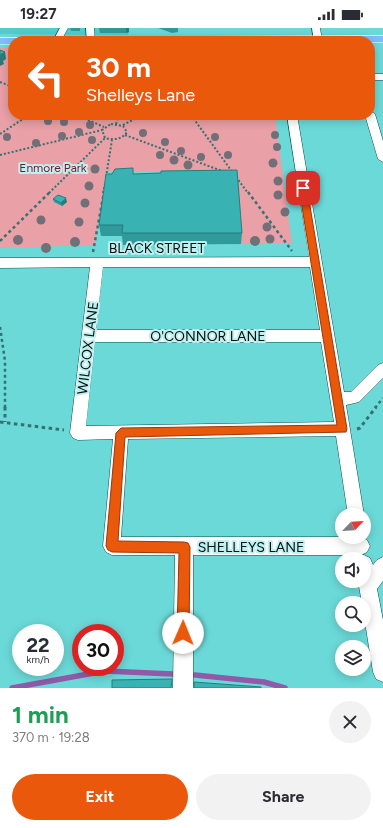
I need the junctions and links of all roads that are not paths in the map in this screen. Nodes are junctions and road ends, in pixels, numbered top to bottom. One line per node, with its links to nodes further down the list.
1 (145, 28): 6 (main road)
2 (138, 34): 4 (main road); 5 (main road)
3 (317, 34): 7 (main road); 8 (main road)
4 (122, 36)
5 (148, 36)
6 (156, 36)
7 (305, 36)
8 (343, 36)
9 (293, 120): 13 (street)
10 (372, 120): 11 (street)
11 (383, 159)
12 (95, 258): 13 (street, BLACK STREET); 14 (street, BLACK STREET); 15 (street, WILCOX LANE)
13 (314, 262): 16 (street)
14 (0, 263)
15 (89, 336): 16 (street, O'CONNOR LANE); 20 (street, WILCOX LANE)
16 (327, 336): 18 (street)
17 (383, 369): 18 (street)
18 (337, 399): 19 (street)
19 (342, 429): 20 (street); 21 (street)
20 (121, 433): 22 (street, SHELLEYS LANE)
21 (355, 508)
22 (184, 547): 23 (street, SHELLEYS LANE); 28 (street)
23 (361, 547)
24 (383, 566): 25 (street)
25 (371, 582)
26 (368, 588): 27 (street)
27 (383, 672)
28 (183, 688)

